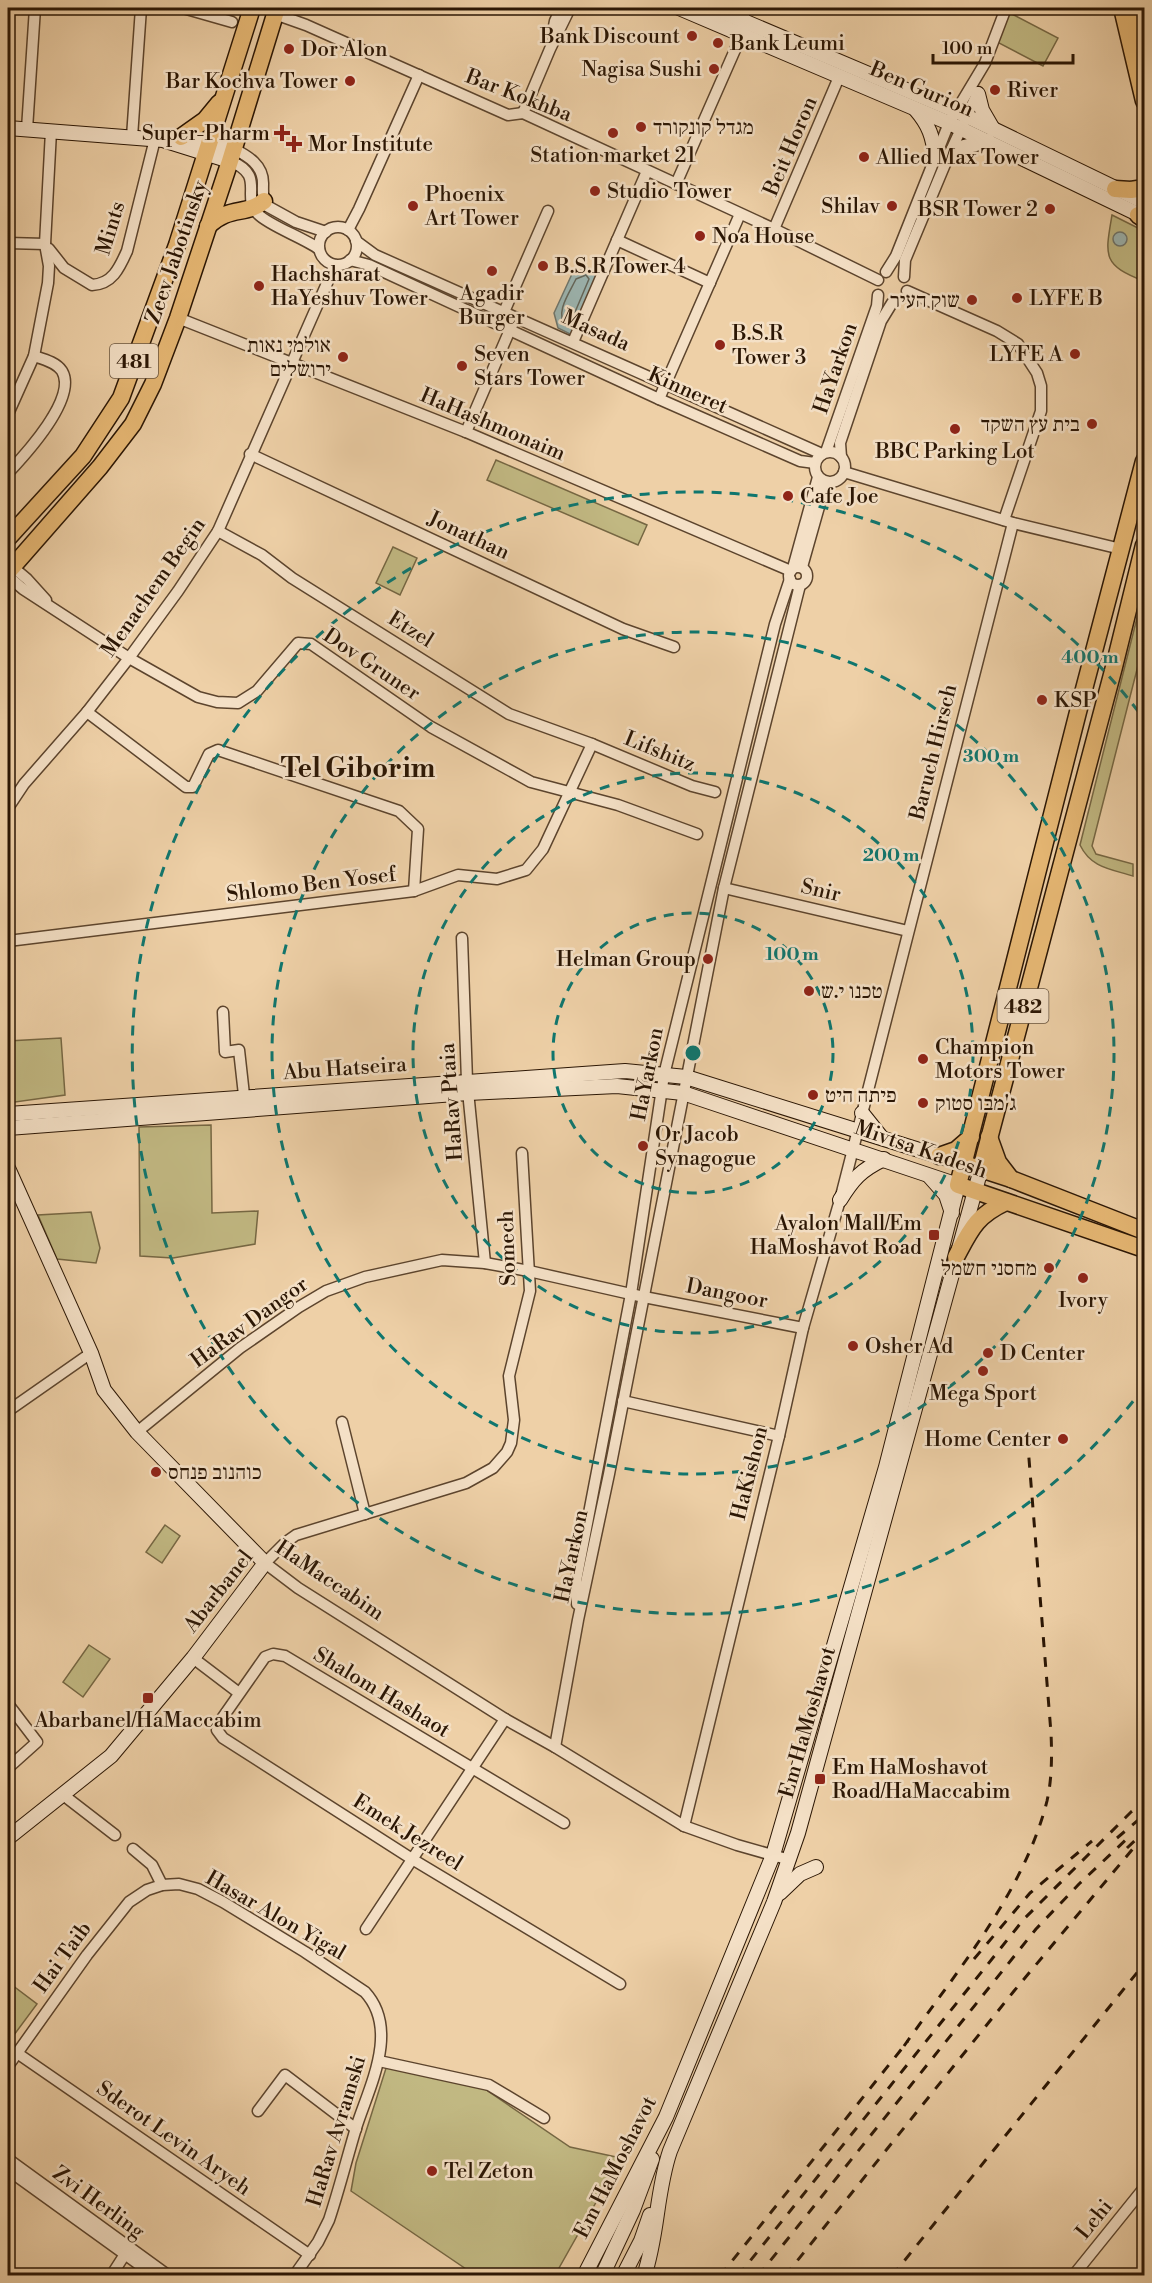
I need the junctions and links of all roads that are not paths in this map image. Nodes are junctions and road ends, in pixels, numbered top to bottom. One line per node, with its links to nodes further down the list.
1 (35, 8): 27 (street)
2 (141, 8): 31 (street)
3 (183, 8): 13 (street)
4 (252, 8): 20 (main road, Zeev Jabotinsky / 481)
5 (561, 8): 16 (street)
6 (570, 8): 16 (street)
7 (679, 8): 14 (main road, Ben Gurion)
8 (713, 8): 14 (main road, Ben Gurion)
9 (1006, 8): 17 (street)
10 (1122, 8): 22 (main road)
11 (1136, 8): 15 (main road)
12 (276, 11): 18 (street, Bar Kokhba); 34 (main road, Zeev Jabotinsky / 481)
13 (232, 22)
14 (744, 24): 19 (main road, Ben Gurion); 25 (main road, Ben Gurion); 37 (street)
15 (1144, 41)
16 (550, 49): 24 (street)
17 (985, 63): 21 (street); 25 (street)
18 (418, 75): 24 (street, Bar Kokhba); 46 (street)
19 (839, 77): 23 (main road, Ben Gurion); 45 (street, Beit Horon)
20 (226, 92): 30 (main road); 33 (main road, Zeev Jabotinsky / 481)
21 (978, 94): 25 (street); 29 (main road)
22 (1144, 101)
23 (915, 109): 25 (main road, Ben Gurion); 35 (main road)
24 (524, 113): 36 (street, Bar Kokhba)
25 (958, 120): 29 (main road, Ben Gurion); 35 (street)
26 (8, 128): 27 (main road)
27 (27, 129): 28 (main road)
28 (51, 131): 31 (main road); 51 (street)
29 (990, 135): 35 (main road); 39 (main road, Ben Gurion); 42 (main road, Ben Gurion)
30 (181, 136): 32 (main road); 33 (main road)
31 (132, 137): 32 (main road)
32 (159, 139): 33 (main road); 51 (street, Mints)
33 (209, 147): 34 (main road); 82 (main road, Zeev Jabotinsky / 481)
34 (232, 155): 40 (street); 44 (main road, Zeev Jabotinsky / 481)
35 (941, 156): 55 (street); 56 (street)
36 (647, 171): 37 (street, Bar Kokhba); 49 (street)
37 (676, 184): 43 (street, Bar Kokhba)
38 (1144, 188): 39 (main road)
39 (1115, 189): 42 (main road, Ben Gurion)
40 (259, 205): 44 (main road); 47 (street); 52 (street)
41 (548, 212): 61 (street)
42 (1143, 213)
43 (740, 214): 45 (street, Bar Kokhba); 57 (street)
44 (208, 226): 63 (main road, Zeev Jabotinsky / 481)
45 (774, 229): 55 (street, Bar Kokhba)
46 (348, 230): 47 (street); 48 (street)
47 (326, 232): 52 (street)
48 (356, 241): 53 (street); 61 (street, Masada)
49 (616, 242): 57 (street); 65 (street)
50 (8, 243): 51 (street)
51 (45, 244): 66 (street)
52 (320, 249): 54 (street)
53 (350, 260): 54 (street); 64 (street, Kinneret)
54 (334, 265): 67 (street, Menachem Begin)
55 (882, 276): 56 (street); 59 (street)
56 (904, 277): 58 (street)
57 (710, 283): 68 (street)
58 (907, 291): 60 (street); 80 (street, Baruch Hirsch)
59 (878, 295): 60 (street); 72 (street, HaYarkon)
60 (892, 303): 74 (street, HaYarkon)
61 (504, 312): 62 (street, Masada)
62 (515, 317): 64 (street); 65 (street, Masada)
63 (178, 318): 67 (street, HaHashmonaim); 85 (main road, Zeev Jabotinsky / 481)
64 (510, 330): 69 (street, Kinneret); 71 (street)
65 (573, 342): 68 (street, Masada)
66 (34, 356): 70 (street); 78 (street)
67 (291, 363): 71 (street, HaHashmonaim); 73 (street, Menachem Begin)
68 (665, 384): 69 (street); 72 (street, Masada)
69 (659, 399): 76 (street, Kinneret)
70 (8, 414)
71 (466, 432): 86 (street, HaHashmonaim)
72 (824, 453): 74 (street); 76 (street)
73 (250, 454): 81 (street, Menachem Begin); 87 (street, Jonathan)
74 (841, 457): 77 (street)
75 (1144, 461): 84 (main road, 482)
76 (815, 464): 79 (street)
77 (844, 472): 79 (street); 80 (street)
78 (8, 474)
79 (822, 480): 86 (street, HaYarkon)
80 (1008, 522): 84 (street); 97 (street, Baruch Hirsch)
81 (218, 531): 88 (street, Menachem Begin); 90 (street, Etzel)
82 (8, 538)
83 (1144, 545): 112 (main road, 482)
84 (1121, 549): 111 (main road, 482)
85 (9, 569): 88 (street, Dov Gruner)
86 (795, 574): 95 (street, HaYarkon); 101 (street, HaYarkon)
87 (674, 647)
88 (129, 658): 89 (street, Menachem Begin); 91 (street, Dov Gruner)
89 (87, 712): 93 (street, Menachem Begin); 96 (street)
90 (592, 744): 91 (street, Shlomo Ben Yosef); 92 (street, Lifshitz)
91 (569, 792): 94 (street, Dov Gruner); 96 (street, Shlomo Ben Yosef)
92 (715, 792)
93 (8, 808)
94 (697, 834)
95 (724, 888): 97 (street, Snir); 102 (street, HaYarkon)
96 (414, 891): 99 (street, Shlomo Ben Yosef)
97 (908, 931): 107 (street, Baruch Hirsch)
98 (462, 938): 103 (street, HaRav Ptaia)
99 (8, 941)
100 (223, 1012): 106 (street)
101 (664, 1075): 102 (main road, Abu Hatseira); 103 (main road, Abu Hatseira); 104 (street, HaYarkon)
102 (686, 1077): 105 (street, HaYarkon); 110 (main road, Mivtsa Kadesh)
103 (468, 1087): 104 (main road, Abu Hatseira); 106 (main road, Abu Hatseira); 131 (street, HaRav Ptaia)
104 (662, 1091): 105 (main road, Abu Hatseira); 133 (street, HaYarkon)
105 (683, 1094): 114 (main road, Mivtsa Kadesh); 134 (street, HaYarkon)
106 (245, 1104): 108 (main road, Abu Hatseira); 109 (main road, Abu Hatseira)
107 (862, 1113): 110 (street, Baruch Hirsch); 113 (main road)
108 (8, 1114)
109 (8, 1128)
110 (857, 1131): 113 (main road, Mivtsa Kadesh); 114 (street, HaKishon)
111 (971, 1137): 116 (main road); 118 (main road, 482)
112 (989, 1137): 120 (main road, 482); 122 (main road)
113 (884, 1139): 116 (main road, Mivtsa Kadesh)
114 (852, 1149): 117 (main road, Mivtsa Kadesh); 125 (street, HaKishon)
115 (522, 1153): 132 (street, Somech)
116 (939, 1156): 118 (main road, Mivtsa Kadesh)
117 (884, 1160): 121 (main road, Mivtsa Kadesh); 125 (main road)
118 (964, 1164): 120 (main road, Mivtsa Kadesh); 123 (main road, 482)
119 (8, 1168): 136 (main road, HaMaccabim)
120 (981, 1169): 122 (main road, Mivtsa Kadesh); 124 (main road, Em HaMoshavot)
121 (929, 1176): 123 (main road, Mivtsa Kadesh); 127 (main road)
122 (1011, 1179): 128 (main road, Mivtsa Kadesh)
123 (958, 1185): 124 (main road, Mivtsa Kadesh); 127 (main road, Em HaMoshavot)
124 (974, 1190): 126 (main road, Mivtsa Kadesh); 130 (main road, Em HaMoshavot)
125 (840, 1200): 135 (street, HaKishon)
126 (1006, 1202): 129 (main road, Mivtsa Kadesh); 130 (main road)
127 (952, 1213): 159 (main road, Em HaMoshavot)
128 (1144, 1230)
129 (1144, 1250)
130 (956, 1257): 161 (main road, Em HaMoshavot)
131 (485, 1263): 132 (street, HaRav Dangor); 141 (street, HaRav Dangor)
132 (529, 1271): 133 (street, HaRav Dangor); 137 (street, Somech)
133 (631, 1294): 134 (street, HaRav Dangor); 145 (street, HaYarkon)
134 (644, 1297): 135 (street, Dangoor); 138 (street, HaYarkon)
135 (803, 1328): 142 (street, HaKishon)
136 (91, 1353): 139 (street); 141 (main road, HaMaccabim)
137 (508, 1376): 143 (street, Abarbanel)
138 (623, 1401): 142 (street); 145 (street, HaYarkon)
139 (8, 1411)
140 (342, 1422): 143 (street)
141 (137, 1432): 144 (main road, HaMaccabim)
142 (778, 1436): 155 (street, HaKishon)
143 (365, 1514): 144 (street, Abarbanel)
144 (265, 1563): 146 (main road, Abarbanel); 149 (street, HaMaccabim)
145 (578, 1620): 150 (street, HaYarkon)
146 (192, 1658): 147 (street); 153 (main road, Abarbanel)
147 (239, 1693): 152 (street, Shalom Hashaot); 160 (street, Emek Jezreel)
148 (8, 1704): 151 (street)
149 (505, 1719): 150 (street, HaMaccabim); 152 (street)
150 (555, 1747): 155 (street, HaMaccabim)
151 (8, 1768)
152 (472, 1769): 154 (street, Shalom Hashaot); 160 (street)
153 (62, 1794): 156 (street); 157 (main road, Abarbanel)
154 (564, 1823)
155 (684, 1826): 159 (street, HaMaccabim)
156 (115, 1835)
157 (8, 1838)
158 (133, 1849): 163 (street)
159 (773, 1855): 161 (street, HaMaccabim); 172 (main road, Em HaMoshavot)
160 (412, 1859): 165 (street); 166 (street, Emek Jezreel)
161 (789, 1860): 164 (main road, Em HaMoshavot)
162 (816, 1868): 164 (main road)
163 (162, 1885): 167 (street, Hasar Alon Yigal); 168 (street, Hai Taib)
164 (774, 1902): 178 (main road, Em HaMoshavot)
165 (366, 1929)
166 (620, 1984)
167 (365, 1992): 169 (street, HaRav Avramski)
168 (17, 2053): 170 (street, Hai Taib); 180 (street, Sderot Levin Aryeh)
169 (379, 2061): 173 (street); 174 (street, HaRav Avramski)
170 (8, 2066)
171 (258, 2111): 174 (street)
172 (666, 2117): 185 (main road, Em HaMoshavot); 186 (main road)
173 (544, 2118)
174 (356, 2129): 180 (street, HaRav Avramski)
175 (8, 2159): 179 (street, Zvi Herling)
176 (8, 2170): 179 (street, Zvi Herling)
177 (1144, 2188): 189 (street, Lehi)
178 (660, 2189): 187 (main road); 188 (main road, Em HaMoshavot)
179 (127, 2252): 181 (street); 182 (street, Zvi Herling); 183 (street, Zvi Herling)
180 (310, 2255): 184 (street, HaRav Avramski)
181 (111, 2276)
182 (155, 2276)
183 (169, 2276)
184 (294, 2276)
185 (584, 2276)
186 (602, 2276)
187 (623, 2276)
188 (644, 2276)
189 (1073, 2276)

